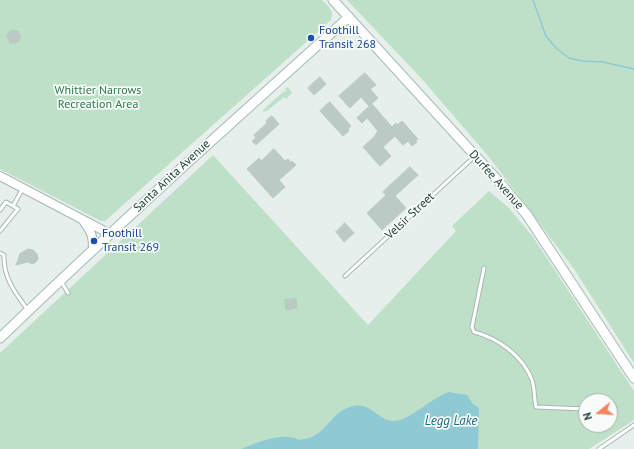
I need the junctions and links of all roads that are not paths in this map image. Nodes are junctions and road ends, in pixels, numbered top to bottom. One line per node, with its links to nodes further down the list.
1 (333, 0): 2 (main road, Durfee Avenue)
2 (349, 17): 3 (main road, Durfee Avenue); 10 (main road, Santa Anita Avenue)
3 (475, 156): 14 (lane, Velsir Street); 19 (main road, Durfee Avenue)
4 (0, 176): 5 (street)
5 (23, 188): 6 (lane); 8 (street)
6 (13, 206): 7 (lane); 9 (lane)
7 (0, 210)
8 (81, 218): 10 (street); 11 (street)
9 (0, 231)
10 (110, 234): 11 (main road, Santa Anita Avenue)
11 (93, 250): 15 (main road, Santa Anita Avenue)
12 (0, 252): 17 (lane)
13 (484, 268): 20 (lane)
14 (345, 276)
15 (61, 280): 16 (lane); 17 (main road, Santa Anita Avenue)
16 (68, 293)
17 (29, 311): 18 (main road, Santa Anita Avenue)
18 (0, 338)
19 (634, 378)
20 (578, 409)
21 (634, 425): 22 (lane)
22 (599, 449)

